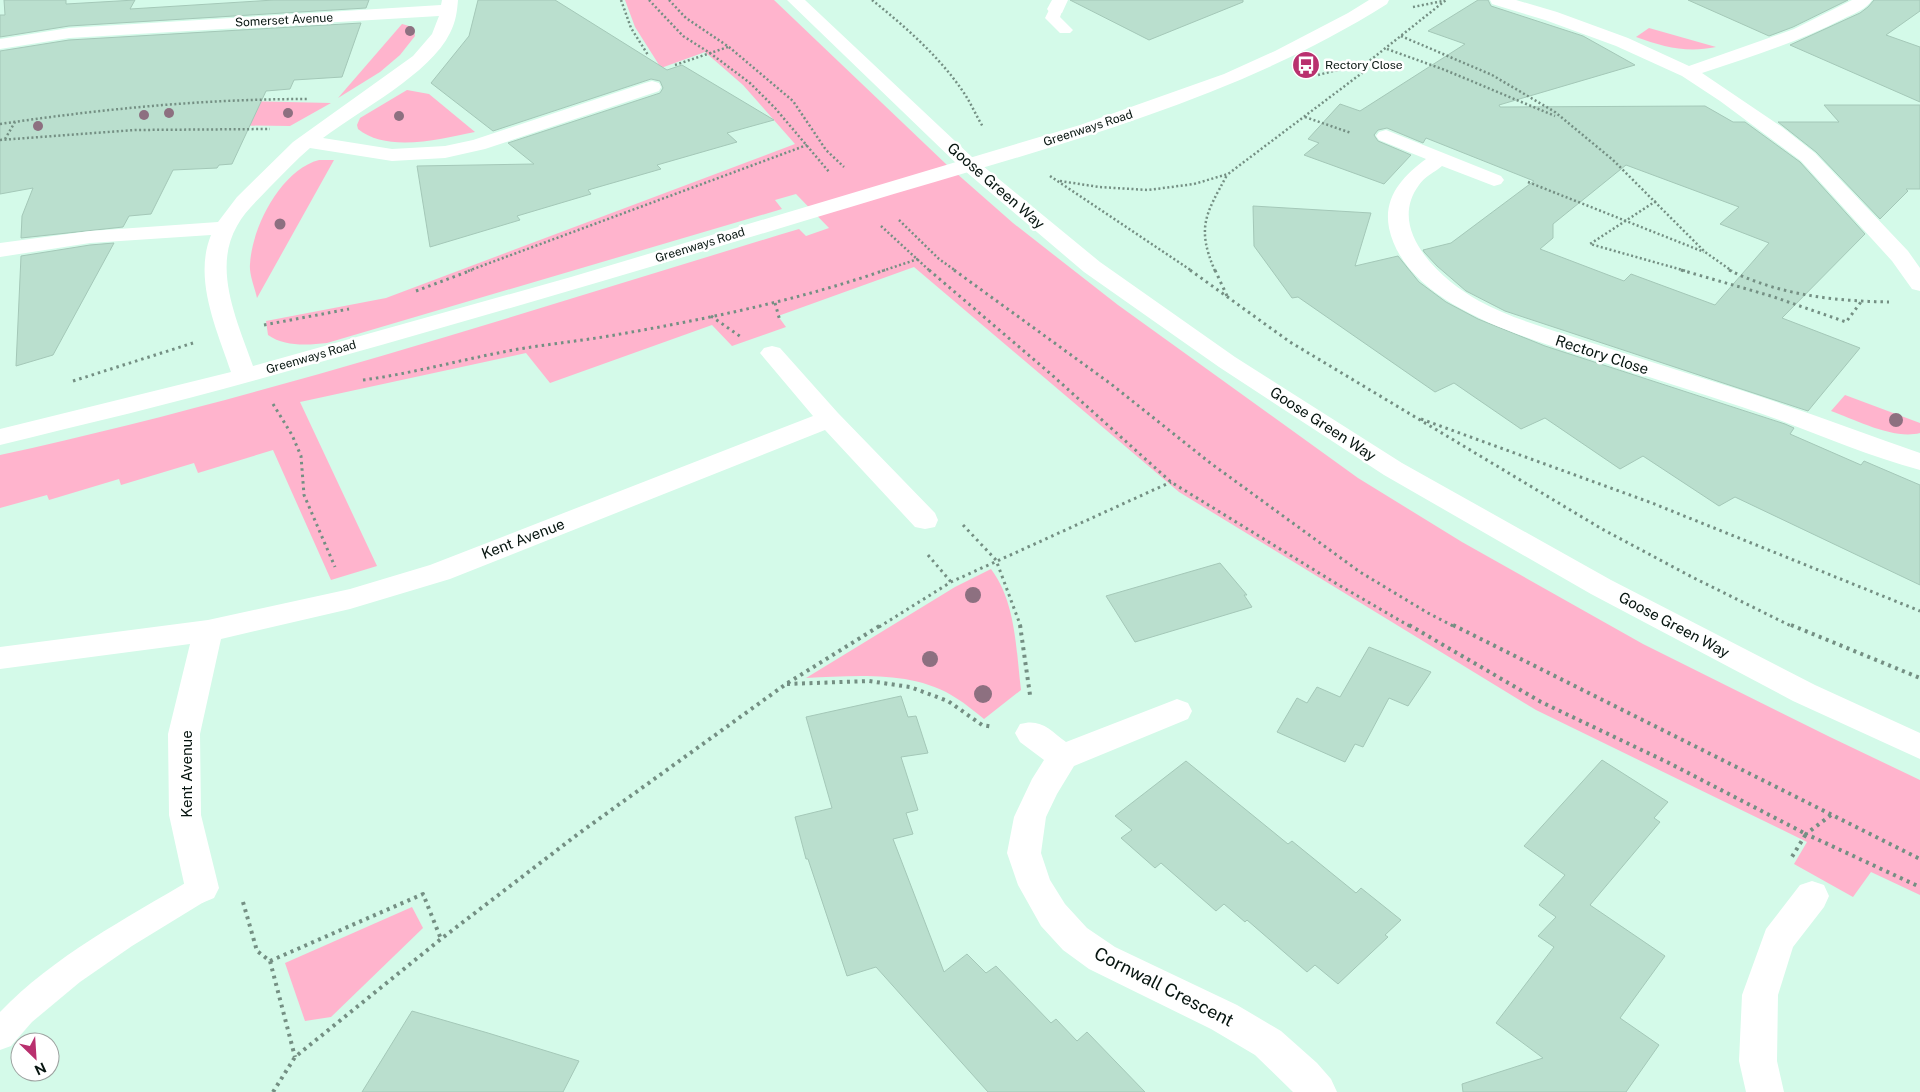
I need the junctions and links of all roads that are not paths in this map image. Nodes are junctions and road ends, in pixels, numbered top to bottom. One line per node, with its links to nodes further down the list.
1 (795, 0): 30 (street, Goose Green Way)
2 (1381, 0): 21 (street, Greenways Road)
3 (1498, 0): 9 (street)
4 (1864, 0): 9 (street)
5 (450, 5): 8 (street, Somerset Avenue); 13 (street, Somerset Avenue)
6 (1058, 5): 7 (lane)
7 (1065, 30)
8 (0, 44)
9 (1688, 72): 19 (street)
10 (655, 79): 11 (street)
11 (621, 97): 12 (street); 13 (street)
12 (639, 111)
13 (313, 136): 17 (street, Somerset Avenue)
14 (1386, 136): 15 (street)
15 (1440, 158): 16 (street); 24 (street, Rectory Close)
16 (1494, 180)
17 (224, 228): 18 (street); 21 (street, Somerset Avenue)
18 (0, 250)
19 (1920, 284)
20 (772, 353): 22 (street)
21 (244, 376): 23 (street, Greenways Road)
22 (829, 419): 25 (street); 26 (street, Kent Avenue)
23 (0, 437)
24 (1920, 462)
25 (925, 520)
26 (208, 631): 27 (street, Kent Avenue); 32 (street, Kent Avenue)
27 (0, 658)
28 (1177, 710): 31 (street)
29 (1031, 733): 31 (street)
30 (1920, 747)
31 (1063, 757): 35 (street, Cornwall Crescent)
32 (202, 888): 34 (lane)
33 (1812, 896): 36 (street)
34 (0, 1034)
35 (1318, 1092)
36 (1765, 1092)

